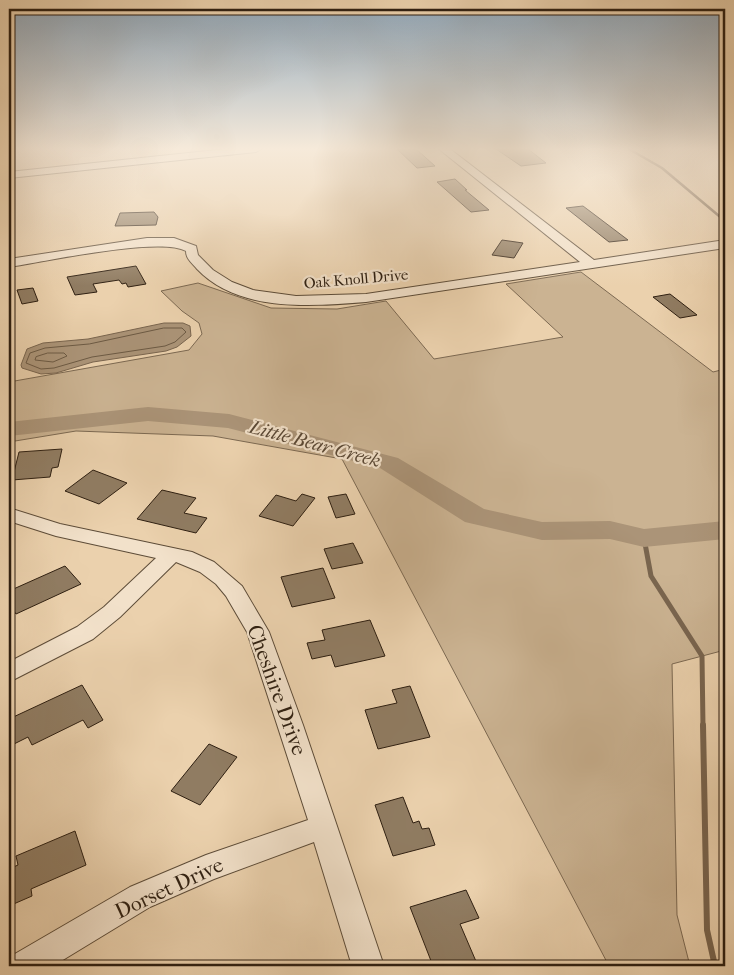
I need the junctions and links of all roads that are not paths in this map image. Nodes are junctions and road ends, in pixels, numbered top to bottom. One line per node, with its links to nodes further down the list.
1 (502, 194): 4 (street)
2 (725, 244): 4 (street, Oak Knoll Drive)
3 (9, 263): 4 (street, Oak Knoll Drive)
4 (591, 264)
5 (9, 514): 6 (street, Cheshire Drive)
6 (172, 554): 7 (street); 8 (street, Cheshire Drive)
7 (9, 673)
8 (324, 827): 9 (street, Dorset Drive); 10 (street, Cheshire Drive)
9 (24, 966)
10 (368, 966)

